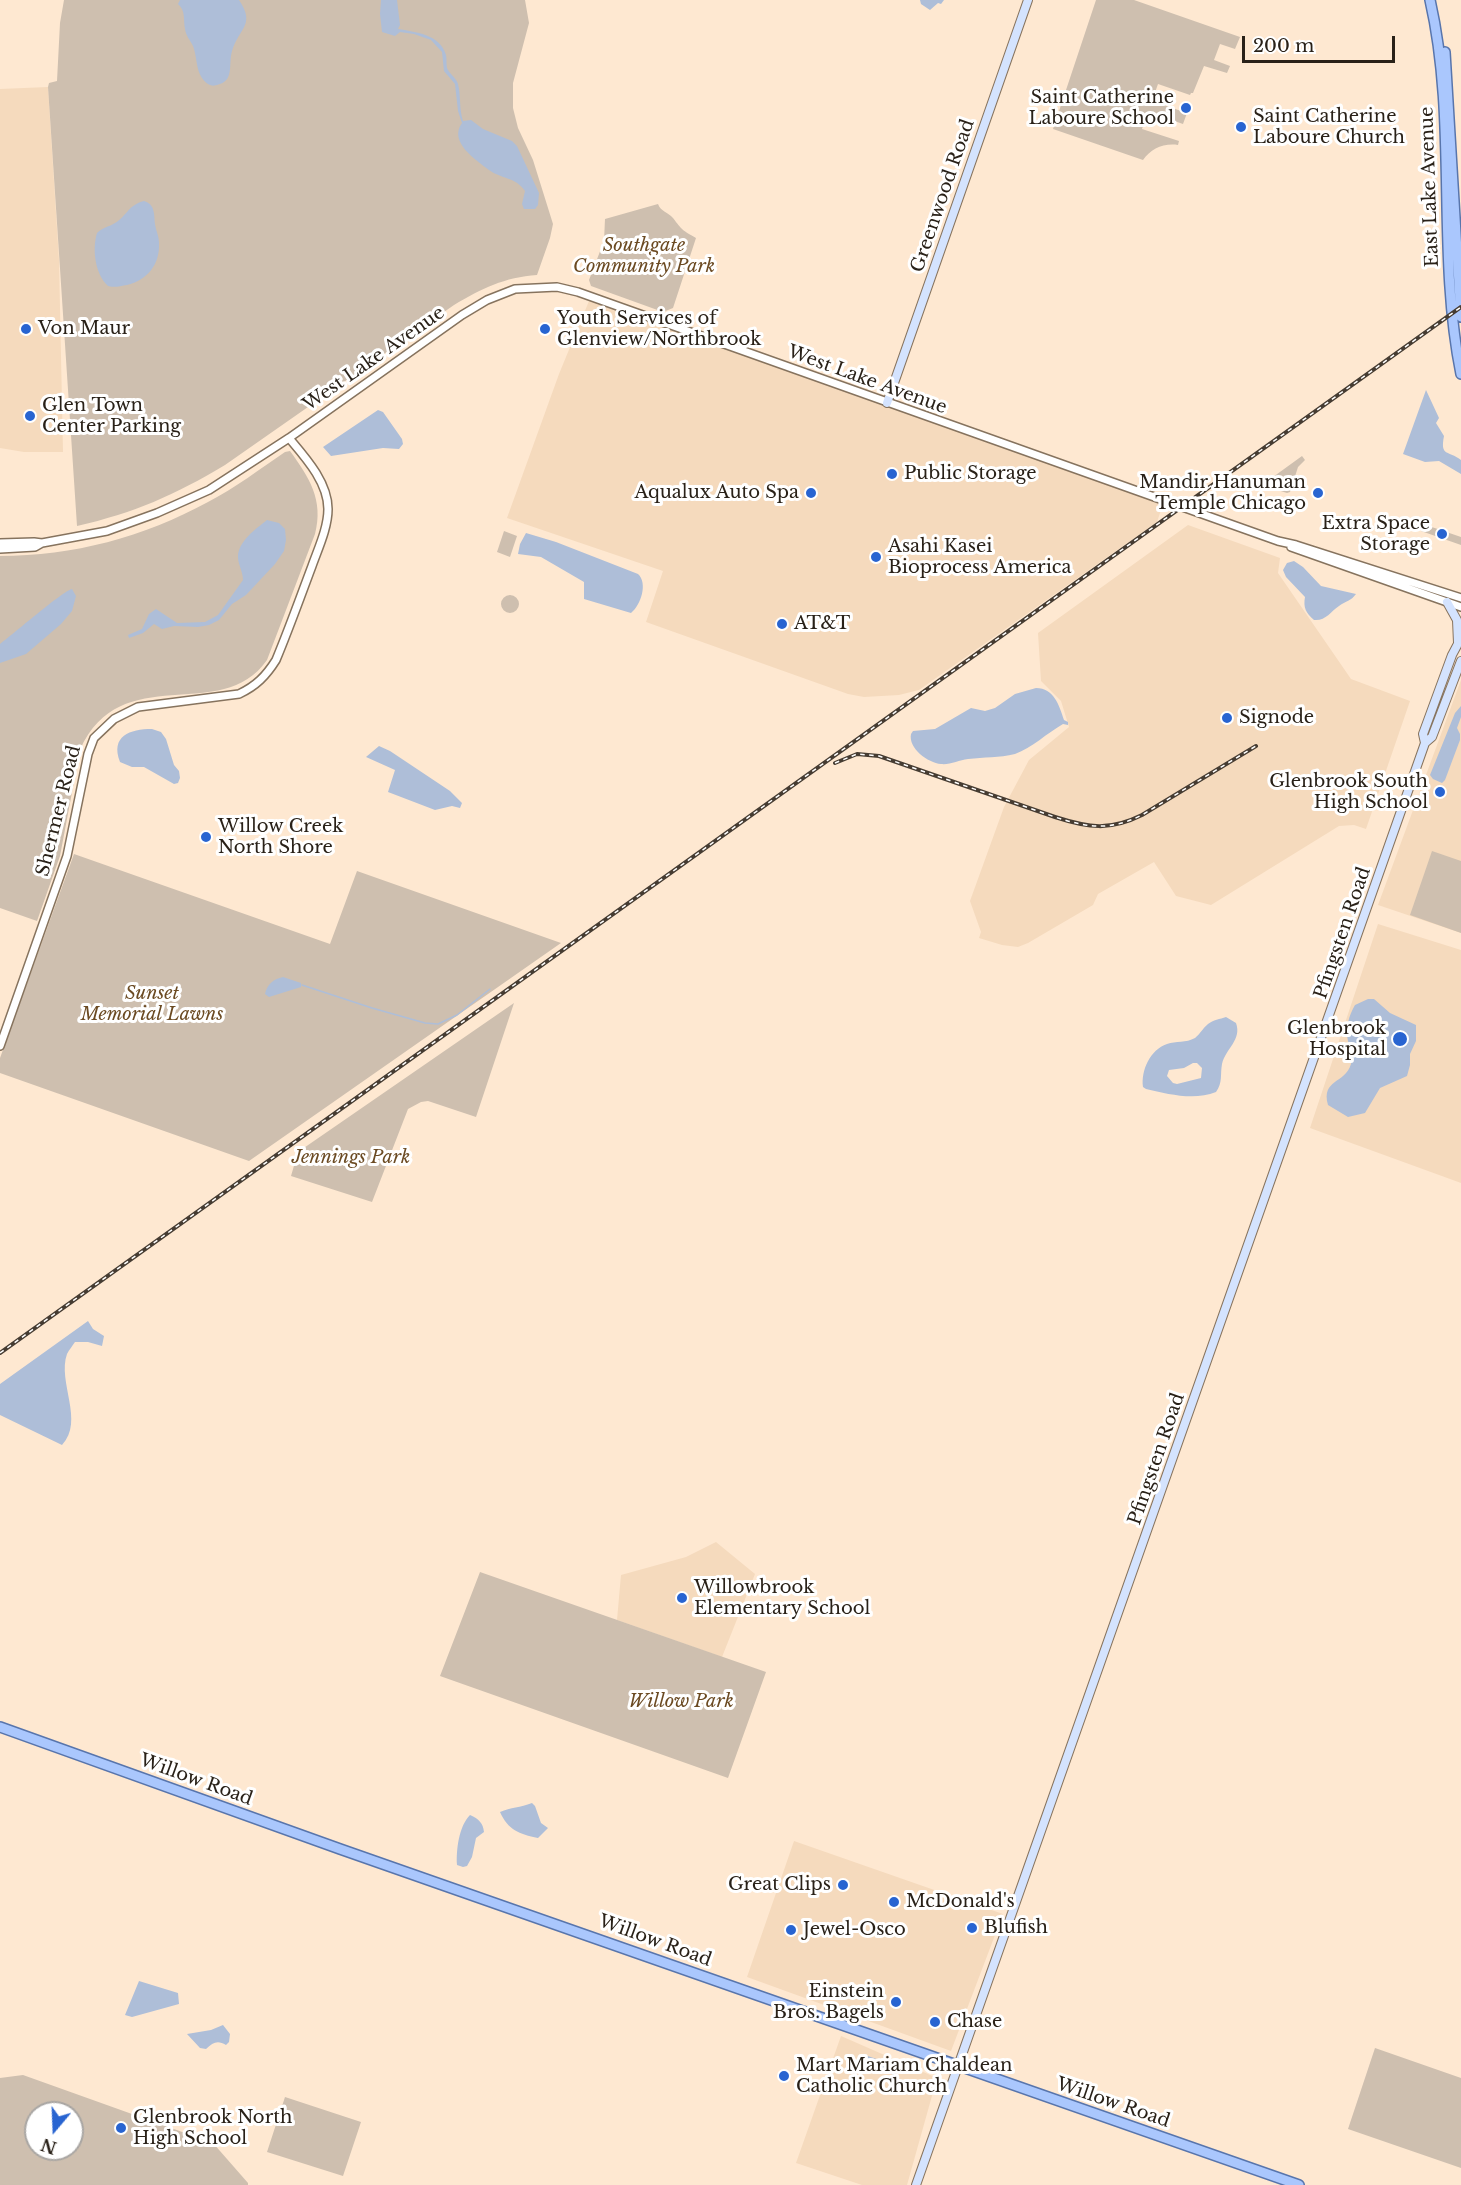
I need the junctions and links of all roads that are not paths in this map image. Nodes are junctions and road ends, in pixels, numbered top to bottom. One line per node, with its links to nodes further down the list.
1 (1028, 0): 6 (main road, Greenwood Road)
2 (1430, 0): 5 (main road, East Lake Avenue)
3 (1435, 0): 4 (main road, East Lake Avenue)
4 (1461, 317)
5 (1461, 374)
6 (887, 403): 7 (street, West Lake Avenue); 8 (street, West Lake Avenue)
7 (289, 438): 10 (street, West Lake Avenue); 18 (street, Shermer Road)
8 (1278, 541): 12 (street, West Lake Avenue); 13 (street, West Lake Avenue)
9 (0, 543): 10 (street, West Lake Avenue)
10 (42, 543): 11 (street, West Lake Avenue)
11 (0, 549)
12 (1461, 598)
13 (1447, 602): 14 (street, West Lake Avenue); 15 (main road)
14 (1461, 607)
15 (1459, 641): 17 (main road, Pfingsten Road)
16 (1461, 661): 17 (main road, Pfingsten Road)
17 (1425, 743): 20 (main road, Pfingsten Road)
18 (0, 1046)
19 (0, 1727): 20 (main road, Willow Road)
20 (958, 2066): 21 (main road, Pfingsten Road); 22 (main road, Willow Road)
21 (916, 2185)
22 (1299, 2185)

